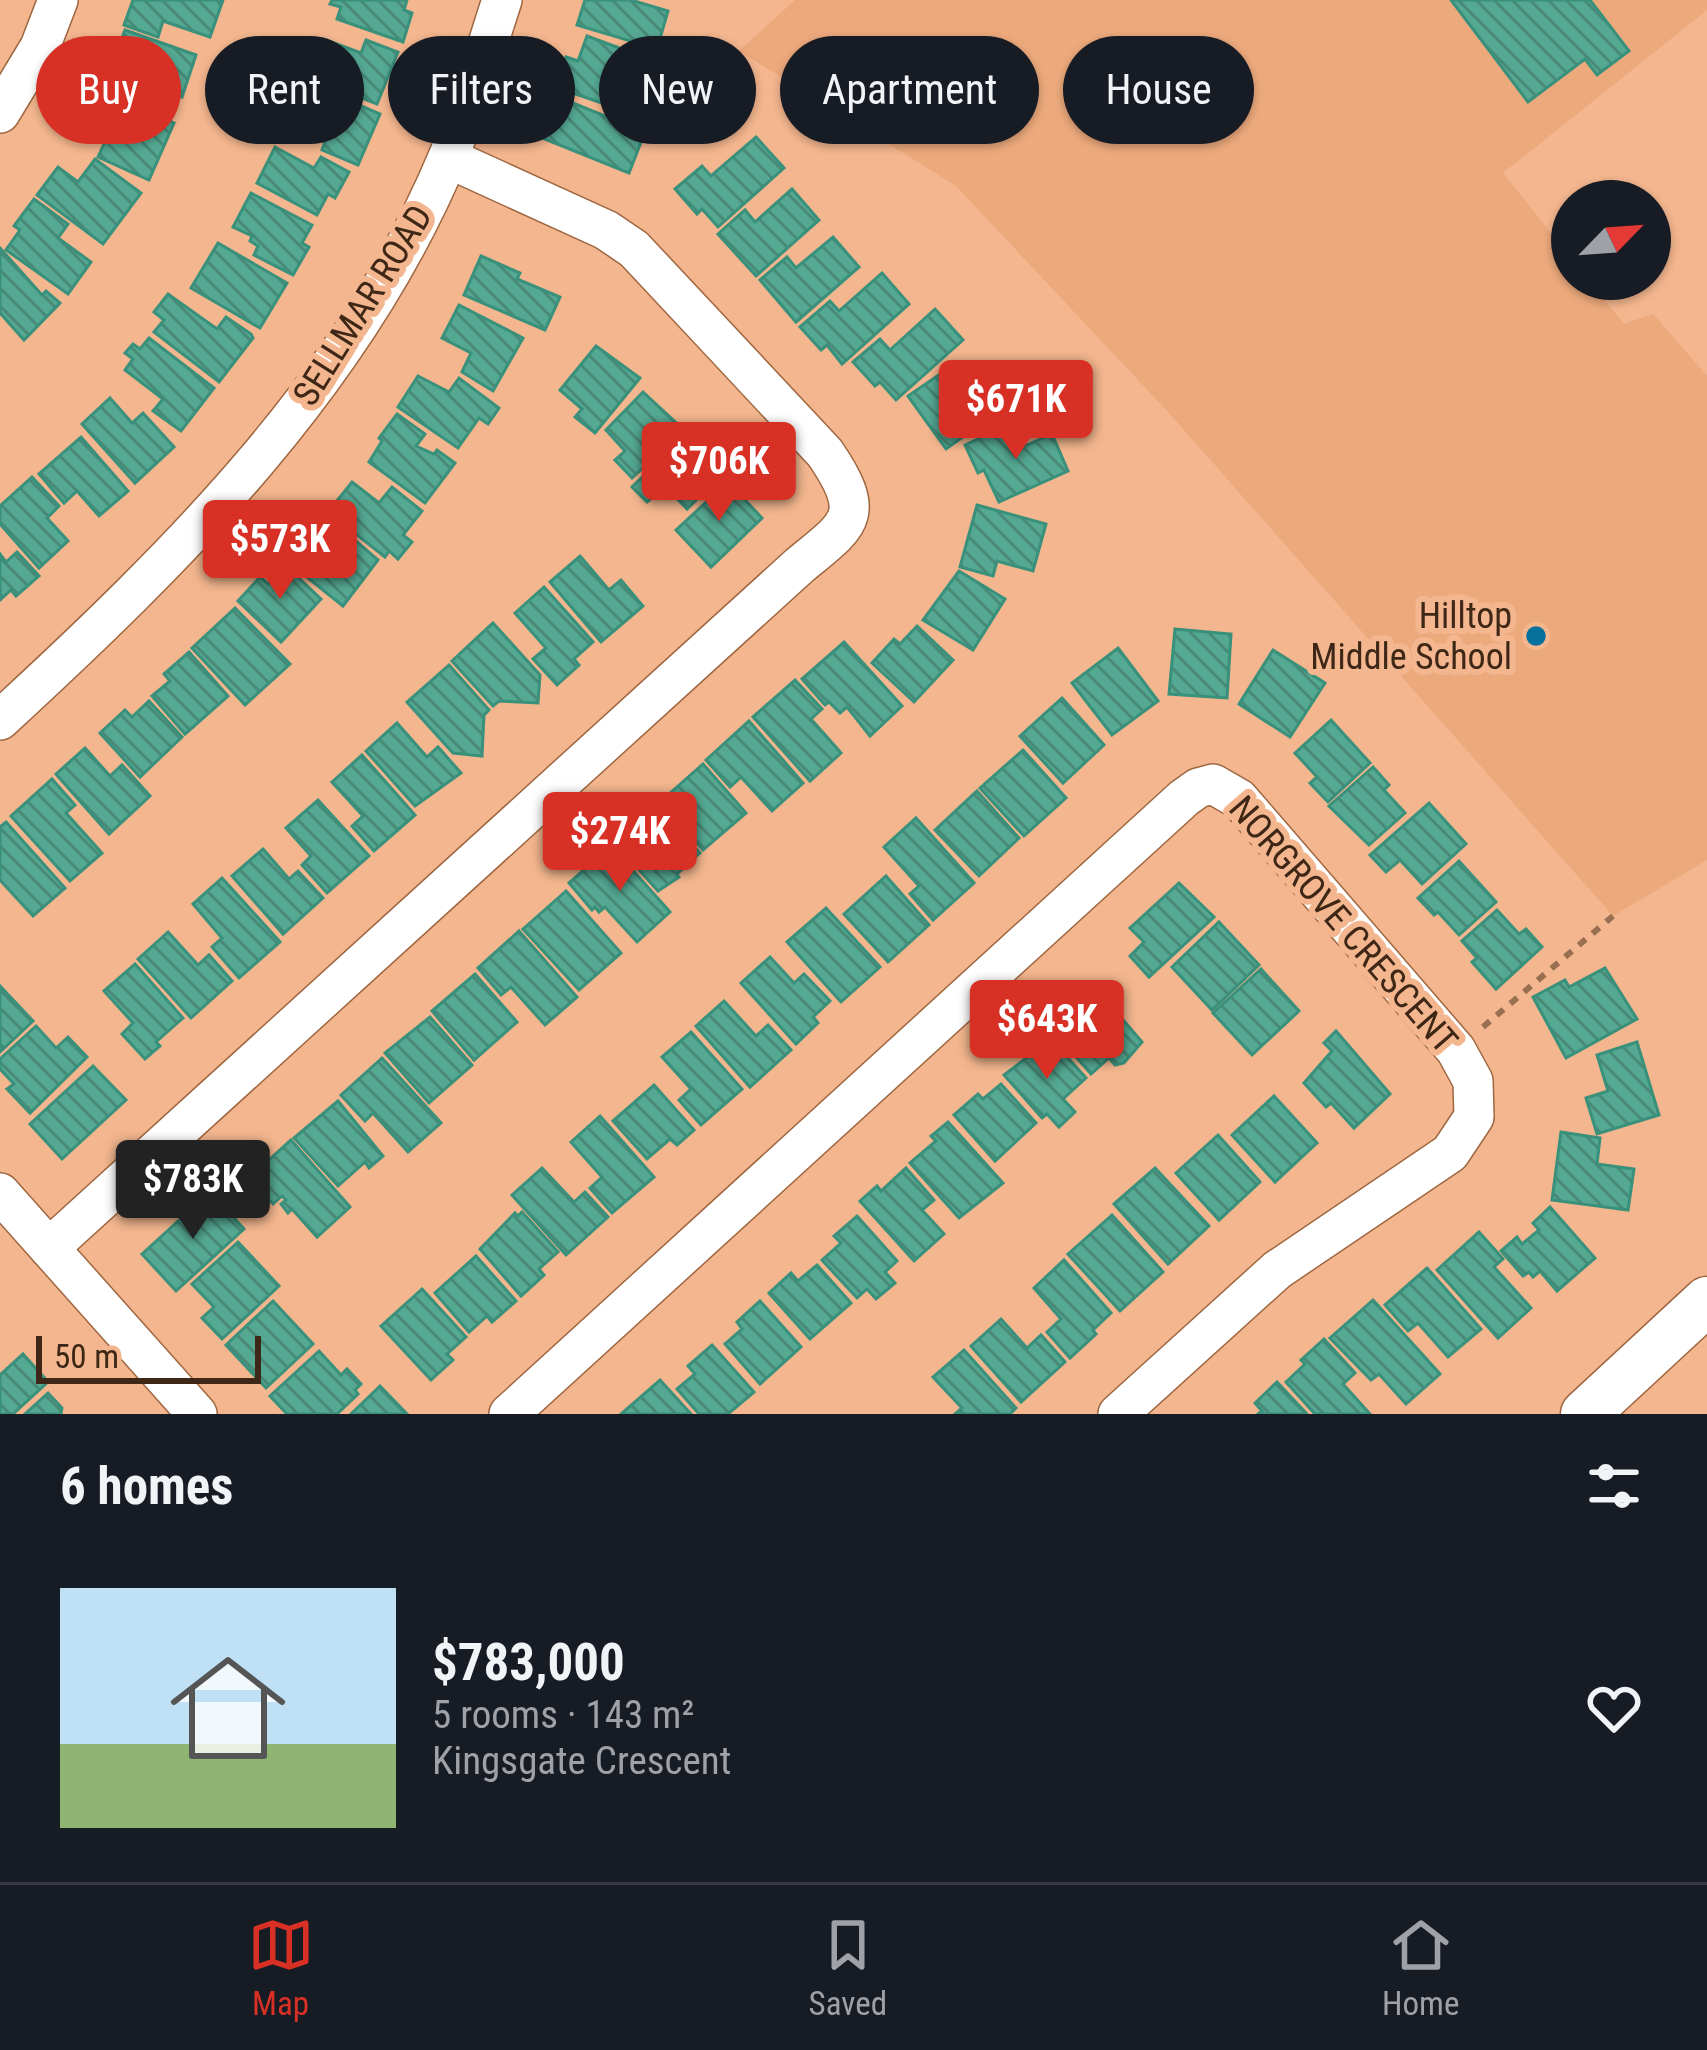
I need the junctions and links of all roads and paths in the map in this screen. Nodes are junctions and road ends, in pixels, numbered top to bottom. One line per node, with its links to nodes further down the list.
1 (58, 0): 3 (street)
2 (502, 0): 4 (street, SELLMAR ROAD)
3 (0, 113)
4 (448, 158): 5 (street, SELLMAR ROAD); 9 (street)
5 (0, 720)
6 (1613, 916): 7 (path)
7 (1483, 1027)
8 (0, 1193): 9 (street)
9 (49, 1248): 11 (street)
10 (1707, 1301): 14 (main road)
11 (197, 1414)
12 (509, 1414): 13 (street, NORGROVE CRESCENT)
13 (1118, 1414)
14 (1585, 1414)

